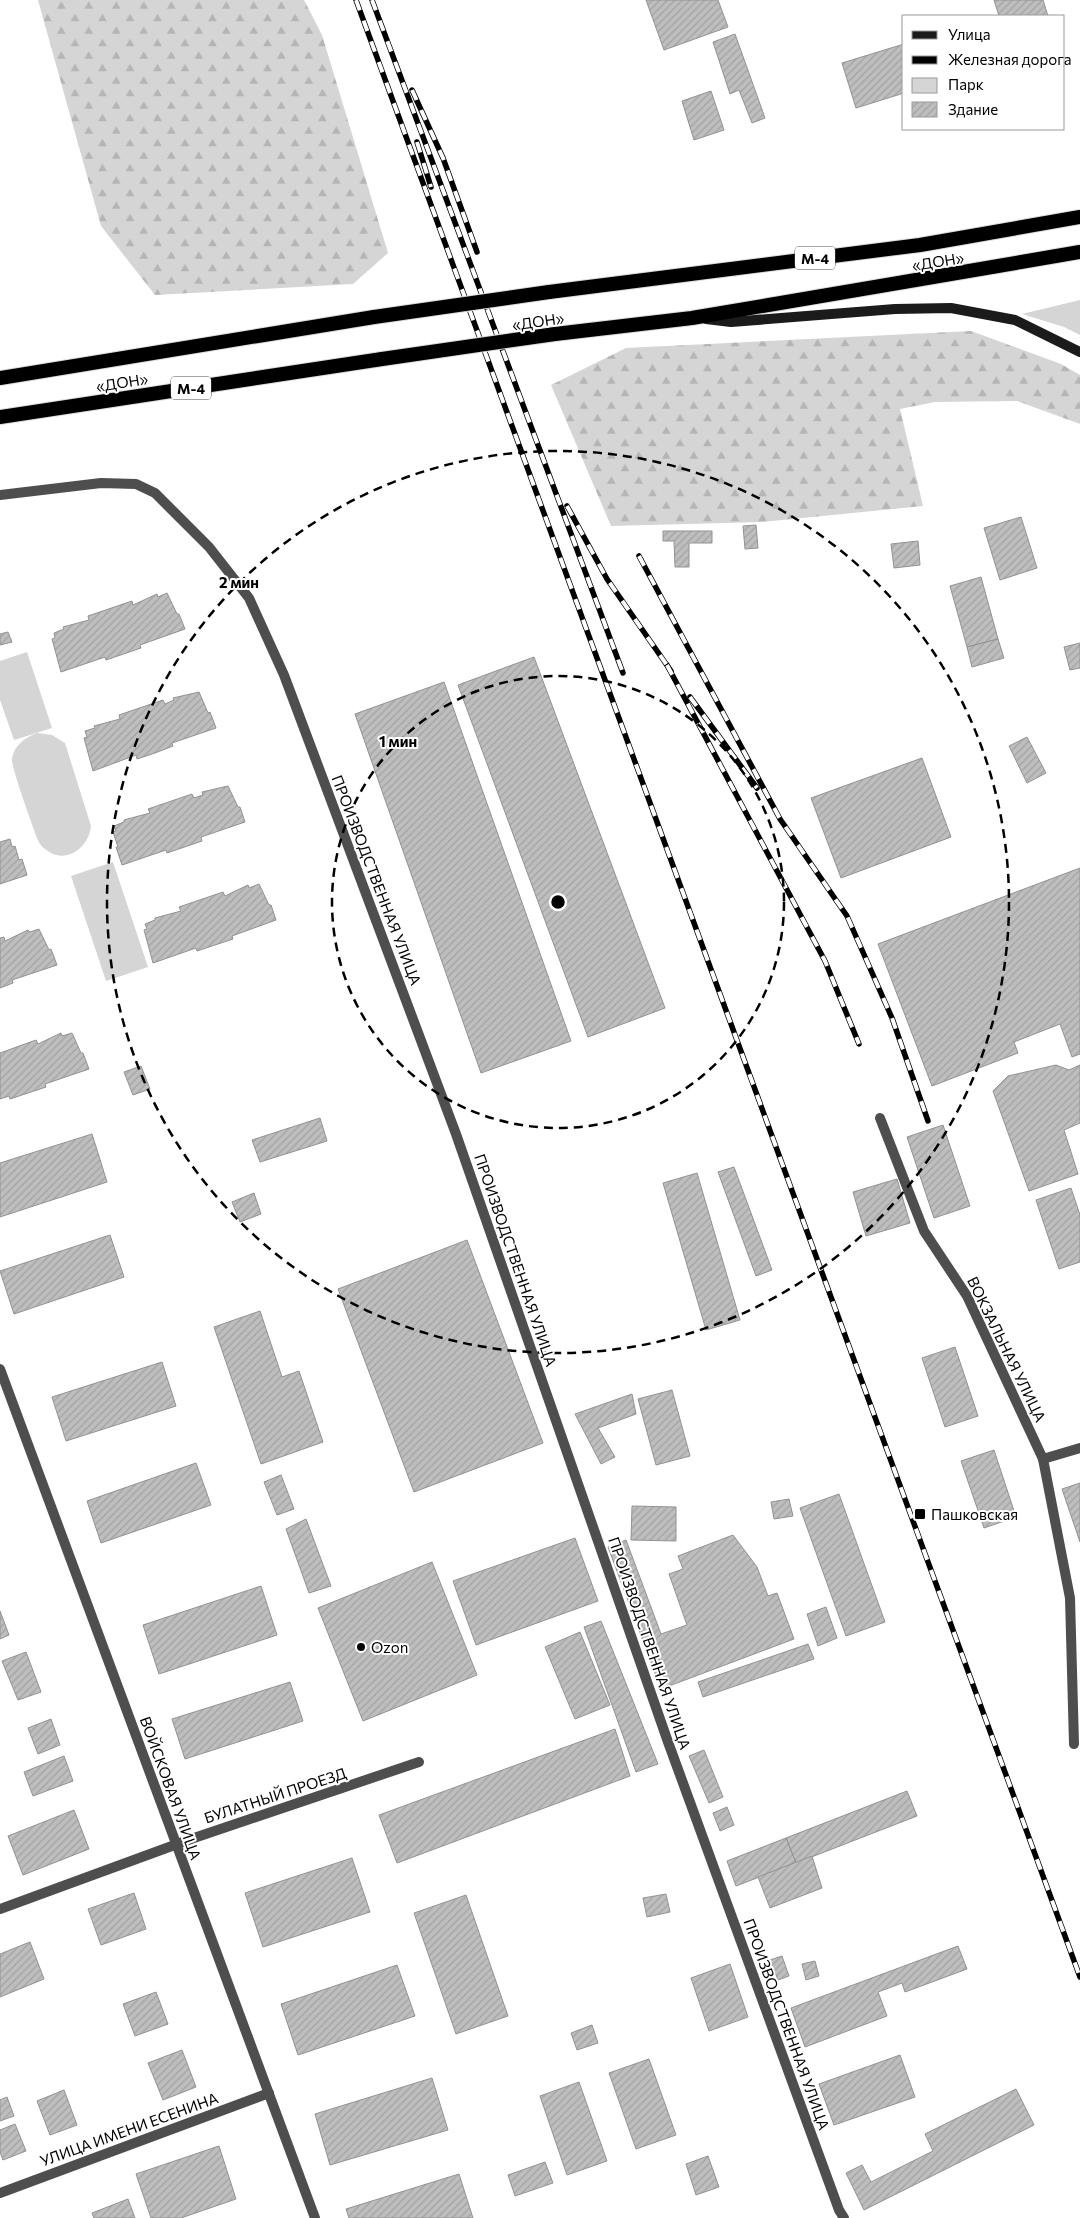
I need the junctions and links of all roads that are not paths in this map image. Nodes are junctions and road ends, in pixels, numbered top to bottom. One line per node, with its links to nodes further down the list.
1 (1080, 217): 5 (highway, «ДОН» / М-4, bridge)
2 (1080, 252): 3 (highway, «ДОН» / М-4)
3 (692, 318): 4 (main road); 6 (highway, «ДОН» / М-4, bridge)
4 (1080, 352)
5 (0, 378)
6 (0, 417)
7 (0, 495): 19 (street, ПРОИЗВОДСТВЕННАЯ УЛИЦА)
8 (880, 1118): 11 (street, ВОКЗАЛЬНАЯ УЛИЦА)
9 (0, 1368): 14 (street, ВОЙСКОВАЯ УЛИЦА)
10 (1080, 1448): 11 (street)
11 (1043, 1459): 12 (street, ВОКЗАЛЬНАЯ УЛИЦА)
12 (1074, 1744)
13 (419, 1762): 14 (street, БУЛАТНЫЙ ПРОЕЗД)
14 (176, 1844): 15 (street, БУЛАТНЫЙ ПРОЕЗД); 16 (street, ВОЙСКОВАЯ УЛИЦА)
15 (0, 1909)
16 (269, 2093): 17 (street, УЛИЦА ИМЕНИ ЕСЕНИНА); 18 (street, ВОЙСКОВАЯ УЛИЦА)
17 (0, 2193)
18 (315, 2218)
19 (844, 2218)

